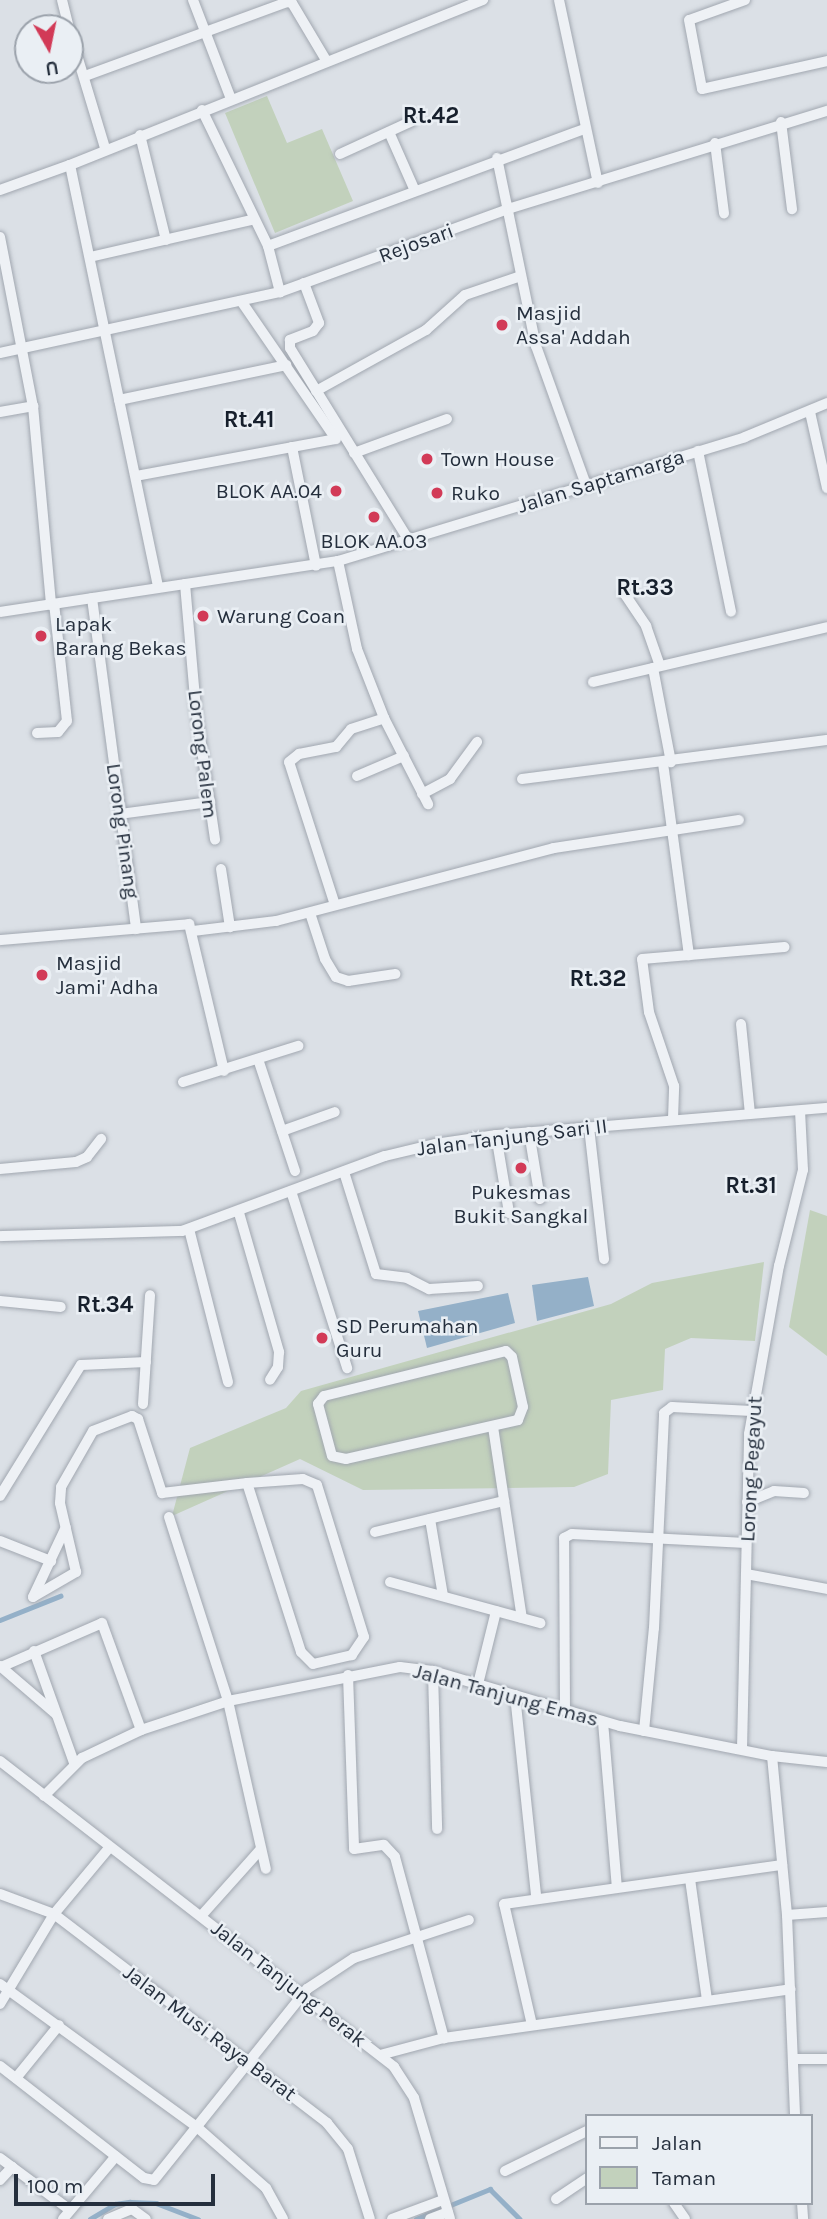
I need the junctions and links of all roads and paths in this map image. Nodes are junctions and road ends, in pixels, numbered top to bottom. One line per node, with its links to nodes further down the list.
1 (193, 0): 5 (street)
2 (483, 0): 6 (street)
3 (559, 0): 15 (street)
4 (745, 0): 7 (street)
5 (205, 31): 6 (street); 9 (street); 10 (street)
6 (326, 60): 10 (street)
7 (827, 61)
8 (84, 73): 9 (street)
9 (85, 76): 19 (street)
10 (231, 99): 11 (street)
11 (202, 110): 17 (street); 29 (street)
12 (827, 111): 14 (street, Rejosari)
13 (412, 121): 16 (street)
14 (781, 122): 18 (street, Rejosari); 27 (street)
15 (584, 129): 21 (street); 23 (street)
16 (389, 132): 20 (street); 25 (street)
17 (140, 135): 19 (street); 31 (street)
18 (715, 143): 23 (street, Rejosari); 28 (street)
19 (105, 148): 22 (street)
20 (340, 154)
21 (497, 158): 25 (street); 26 (street)
22 (70, 165): 24 (street); 33 (street)
23 (598, 183): 26 (street, Rejosari)
24 (0, 190)
25 (415, 191): 32 (street)
26 (511, 208): 34 (street); 35 (street, Rejosari)
27 (792, 209)
28 (724, 213)
29 (252, 220): 31 (street); 32 (street)
30 (0, 237): 39 (street)
31 (166, 240): 33 (street)
32 (268, 246): 36 (street)
33 (90, 257): 38 (street)
34 (521, 276): 42 (street); 53 (street)
35 (304, 283): 36 (street, Rejosari); 42 (street)
36 (280, 292): 37 (street, Rejosari)
37 (242, 302): 38 (street, Rejosari); 41 (street)
38 (107, 329): 39 (street, Rejosari); 43 (street)
39 (21, 347): 40 (street, Rejosari); 45 (street)
40 (0, 353)
41 (286, 365): 43 (street); 49 (street)
42 (316, 391): 51 (street)
43 (119, 400): 52 (street)
44 (827, 403): 47 (street, Jalan Saptamarga)
45 (33, 406): 46 (street); 62 (street)
46 (0, 412)
47 (810, 412): 50 (street, Jalan Saptamarga); 54 (street)
48 (447, 419): 51 (street)
49 (292, 447): 52 (street); 57 (street)
50 (698, 452): 53 (street, Jalan Saptamarga); 64 (street)
51 (354, 453): 55 (street)
52 (136, 476): 59 (street)
53 (586, 485): 55 (street, Jalan Saptamarga)
54 (827, 488)
55 (410, 541): 56 (street, Jalan Saptamarga)
56 (338, 561): 57 (street, Jalan Saptamarga); 68 (street)
57 (316, 566): 58 (street, Jalan Saptamarga)
58 (186, 584): 59 (street, Jalan Saptamarga); 76 (street, Lorong Palem)
59 (158, 587): 61 (street, Jalan Saptamarga)
60 (624, 593): 66 (street)
61 (92, 598): 62 (street, Jalan Saptamarga); 77 (street, Lorong Pinang)
62 (52, 605): 63 (street, Jalan Saptamarga); 69 (street)
63 (0, 612)
64 (731, 612)
65 (827, 626): 66 (street)
66 (657, 667): 67 (street); 73 (street)
67 (593, 682)
68 (384, 718): 72 (street); 82 (street)
69 (37, 733)
70 (827, 740): 73 (street)
71 (477, 743): 72 (street)
72 (404, 756): 74 (street)
73 (667, 763): 75 (street); 79 (street)
74 (357, 776)
75 (522, 779)
76 (209, 802): 77 (street); 80 (street, Lorong Palem)
77 (120, 814): 85 (street, Lorong Pinang)
78 (739, 820): 79 (street)
79 (672, 830): 82 (street); 89 (street)
80 (215, 840)
81 (221, 869): 84 (street)
82 (335, 905): 83 (street)
83 (310, 912): 84 (street); 90 (street)
84 (230, 927): 86 (street)
85 (136, 929): 86 (street); 87 (street, Lorong Pinang)
86 (193, 931): 94 (street)
87 (0, 940)
88 (784, 947): 89 (street)
89 (689, 955): 100 (street)
90 (395, 974)
91 (741, 1024): 99 (street)
92 (298, 1046): 93 (street)
93 (258, 1059): 94 (street); 102 (street)
94 (224, 1071): 95 (street)
95 (183, 1082)
96 (827, 1108): 97 (street, Jalan Tanjung Sari II)
97 (800, 1111): 99 (street, Jalan Tanjung Sari II); 125 (street, Lorong Pegayut)
98 (335, 1112): 102 (street)
99 (750, 1114): 100 (street, Jalan Tanjung Sari II)
100 (673, 1119): 101 (street, Jalan Tanjung Sari II)
101 (589, 1127): 103 (street, Jalan Tanjung Sari II); 115 (street)
102 (282, 1131): 107 (street)
103 (529, 1132): 104 (street, Jalan Tanjung Sari II); 110 (street)
104 (496, 1135): 108 (street, Jalan Tanjung Sari II); 112 (street)
105 (101, 1139): 106 (street)
106 (0, 1169)
107 (295, 1171)
108 (344, 1172): 109 (street, Jalan Tanjung Sari II); 116 (street)
109 (291, 1191): 111 (street, Jalan Tanjung Sari II); 121 (street)
110 (540, 1199)
111 (239, 1213): 113 (street, Jalan Tanjung Sari II); 122 (street)
112 (509, 1213)
113 (189, 1229): 114 (street, Jalan Tanjung Sari II); 123 (street)
114 (0, 1236)
115 (604, 1259)
116 (478, 1286)
117 (150, 1295): 120 (street)
118 (0, 1301): 119 (street)
119 (61, 1307)
120 (146, 1362): 124 (street); 129 (street)
121 (347, 1368)
122 (270, 1380)
123 (229, 1382)
124 (143, 1404)
125 (752, 1411): 131 (street, Lorong Pegayut); 136 (street)
126 (493, 1427): 126 (street); 130 (street)
127 (247, 1483): 127 (street); 134 (street)
128 (804, 1493): 131 (street)
129 (0, 1496)
130 (503, 1501): 133 (street); 145 (street)
131 (747, 1502): 138 (street, Lorong Pegayut)
132 (169, 1517): 153 (street)
133 (430, 1519): 135 (street); 143 (street)
134 (66, 1527): 139 (street); 139 (street)
135 (375, 1532)
136 (658, 1537): 138 (street); 154 (street); 158 (street)
137 (0, 1541): 139 (street)
138 (746, 1543): 140 (street, Lorong Pegayut)
139 (51, 1561)
140 (746, 1574): 142 (street); 159 (street, Lorong Pegayut)
141 (390, 1582): 143 (street)
142 (827, 1588)
143 (443, 1596): 144 (street)
144 (496, 1611): 145 (street); 151 (street)
145 (522, 1618): 146 (street)
146 (540, 1623)
147 (34, 1651): 148 (street); 155 (street); 157 (street)
148 (1, 1666): 155 (street)
149 (433, 1671): 150 (street, Jalan Tanjung Emas); 151 (street, Jalan Tanjung Emas); 165 (street)
150 (348, 1675): 153 (street, Jalan Tanjung Emas); 179 (street)
151 (478, 1684): 152 (street, Jalan Tanjung Emas)
152 (515, 1695): 154 (street, Jalan Tanjung Emas); 173 (street)
153 (228, 1702): 157 (street, Jalan Tanjung Emas); 167 (street)
154 (565, 1710): 156 (street, Jalan Tanjung Emas)
155 (60, 1718): 163 (street)
156 (603, 1722): 158 (street, Jalan Tanjung Emas); 171 (street)
157 (141, 1730): 163 (street, Jalan Tanjung Emas)
158 (644, 1731): 159 (street, Jalan Tanjung Emas)
159 (742, 1749): 160 (street, Jalan Tanjung Emas)
160 (772, 1756): 162 (street, Jalan Tanjung Emas); 168 (street)
161 (0, 1761): 164 (street, Jalan Tanjung Perak)
162 (827, 1762)
163 (74, 1763): 164 (street, Jalan Tanjung Emas)
164 (44, 1796): 166 (street, Jalan Tanjung Perak)
165 (437, 1829)
166 (110, 1848): 175 (street); 177 (street, Jalan Tanjung Perak)
167 (260, 1850): 169 (street); 177 (street)
168 (782, 1865): 170 (street); 176 (street)
169 (266, 1869)
170 (690, 1879): 171 (street); 183 (street)
171 (617, 1887): 173 (street)
172 (0, 1894): 175 (street, Jalan Musi Raya Barat)
173 (536, 1896): 186 (street)
174 (827, 1912): 176 (street)
175 (54, 1914): 180 (street); 191 (street, Jalan Musi Raya Barat)
176 (787, 1915): 181 (street)
177 (201, 1916): 182 (street, Jalan Tanjung Perak)
178 (469, 1920): 179 (street)
179 (420, 1937): 182 (street); 187 (street)
180 (4, 1987): 184 (street); 185 (street)
181 (791, 1989): 183 (street, Jalan Tanjung Perak); 189 (street)
182 (302, 1994): 188 (street, Jalan Tanjung Perak); 191 (street)
183 (707, 2000): 186 (street, Jalan Tanjung Perak)
184 (0, 2004)
185 (60, 2025): 193 (street); 195 (street)
186 (532, 2025): 187 (street, Jalan Tanjung Perak)
187 (444, 2038): 188 (street, Jalan Tanjung Perak)
188 (380, 2055): 204 (street)
189 (793, 2059): 190 (street); 194 (street)
190 (827, 2059)
191 (250, 2064): 195 (street); 209 (street, Jalan Musi Raya Barat)
192 (0, 2066): 193 (street)
193 (16, 2078): 197 (street)
194 (795, 2114)
195 (198, 2128): 197 (street); 208 (street)
196 (586, 2131): 200 (street)
197 (116, 2156): 205 (street)
198 (0, 2158): 199 (street)
199 (12, 2167): 201 (street); 205 (street)
200 (505, 2171)
201 (0, 2180)
202 (586, 2180): 203 (street)
203 (556, 2199)
204 (446, 2208): 210 (street); 211 (street)
205 (67, 2215)
206 (108, 2219): 207 (street)
207 (146, 2219)
208 (283, 2219)
209 (370, 2219)
210 (392, 2219)
211 (430, 2219)

